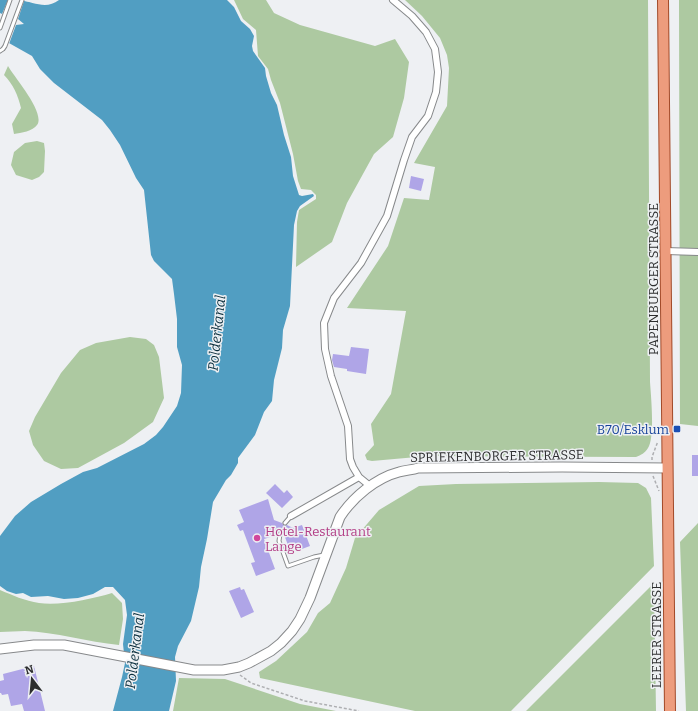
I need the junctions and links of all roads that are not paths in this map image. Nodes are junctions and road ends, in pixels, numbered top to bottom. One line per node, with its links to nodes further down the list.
1 (10, 0): 5 (lane)
2 (22, 0): 6 (lane)
3 (393, 0): 10 (street)
4 (663, 0): 7 (main road, PAPENBURGER STRASSE)
5 (0, 28)
6 (0, 50)
7 (666, 251): 8 (street); 9 (main road, PAPENBURGER STRASSE)
8 (698, 252)
9 (667, 468): 11 (street, SPRIEKENBORGER STRASSE); 16 (main road, PAPENBURGER STRASSE)
10 (360, 476): 11 (street); 12 (street)
11 (370, 486): 15 (street, SPRIEKENBORGER STRASSE)
12 (291, 516): 13 (lane)
13 (285, 523)
14 (280, 534): 15 (lane)
15 (326, 555): 17 (street, SPRIEKENBORGER STRASSE)
16 (668, 558): 18 (main road, LEERER STRASSE)
17 (0, 649)
18 (670, 711)

